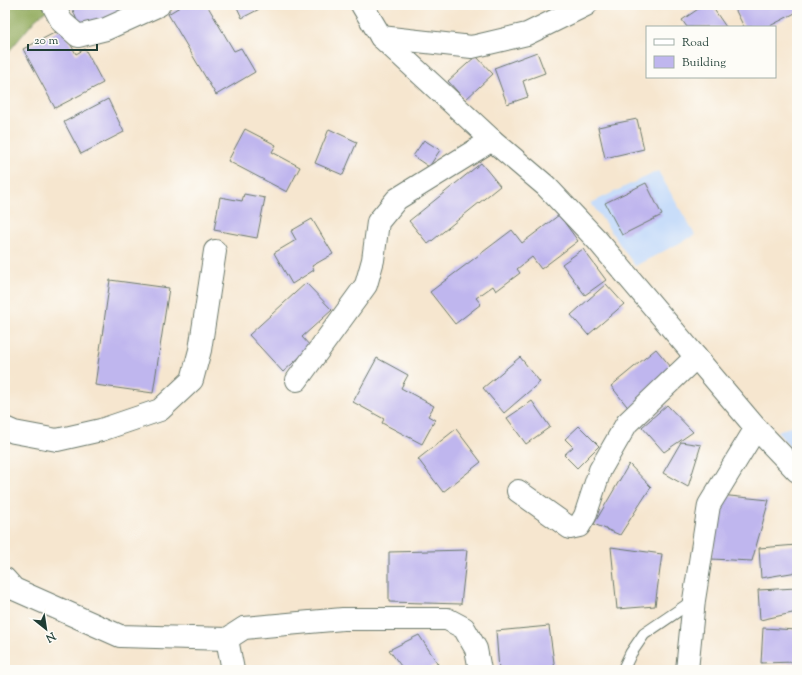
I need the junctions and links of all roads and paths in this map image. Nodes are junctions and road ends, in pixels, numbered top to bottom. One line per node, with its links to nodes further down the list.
1 (53, 5): 2 (street)
2 (159, 5)
3 (362, 5): 5 (street)
4 (586, 5): 5 (street)
5 (381, 37): 6 (street)
6 (492, 140): 8 (street); 9 (street)
7 (215, 251): 10 (street)
8 (696, 357): 11 (street); 13 (street)
9 (297, 380)
10 (5, 428)
11 (756, 428): 12 (street); 15 (street)
12 (797, 471)
13 (518, 492)
14 (5, 579): 16 (street)
15 (694, 600): 19 (lane); 20 (street)
16 (227, 639): 17 (street); 18 (street)
17 (233, 670)
18 (480, 670)
19 (623, 670)
20 (687, 670)

